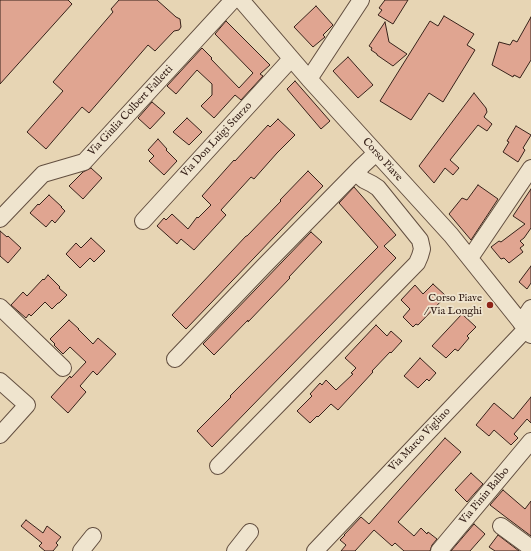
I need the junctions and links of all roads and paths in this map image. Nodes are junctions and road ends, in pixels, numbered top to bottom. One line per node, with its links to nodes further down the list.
1 (233, 0): 9 (street, Via Giulia Colbert Falletti)
2 (240, 0): 4 (street, Corso Piave)
3 (361, 0): 5 (street)
4 (291, 59): 5 (street, Corso Piave); 10 (street, Via Don Luigi Sturzo)
5 (309, 79): 6 (street, Corso Piave)
6 (376, 153): 8 (street); 11 (street, Corso Piave)
7 (531, 168): 11 (street)
8 (356, 173): 15 (street); 20 (street)
9 (0, 219)
10 (143, 220)
11 (470, 258): 14 (street, Corso Piave)
12 (0, 307): 16 (street)
13 (531, 308): 14 (street)
14 (526, 329): 27 (street, Via Marco Viglino)
15 (175, 359)
16 (63, 368)
17 (0, 381): 18 (street)
18 (0, 435)
19 (531, 441): 28 (street, Via Pinin Balbo)
20 (218, 466)
21 (501, 526): 24 (street)
22 (250, 532): 26 (street)
23 (93, 536): 25 (street)
24 (531, 548)
25 (81, 551)
26 (235, 551)
27 (315, 551)
28 (439, 551)

